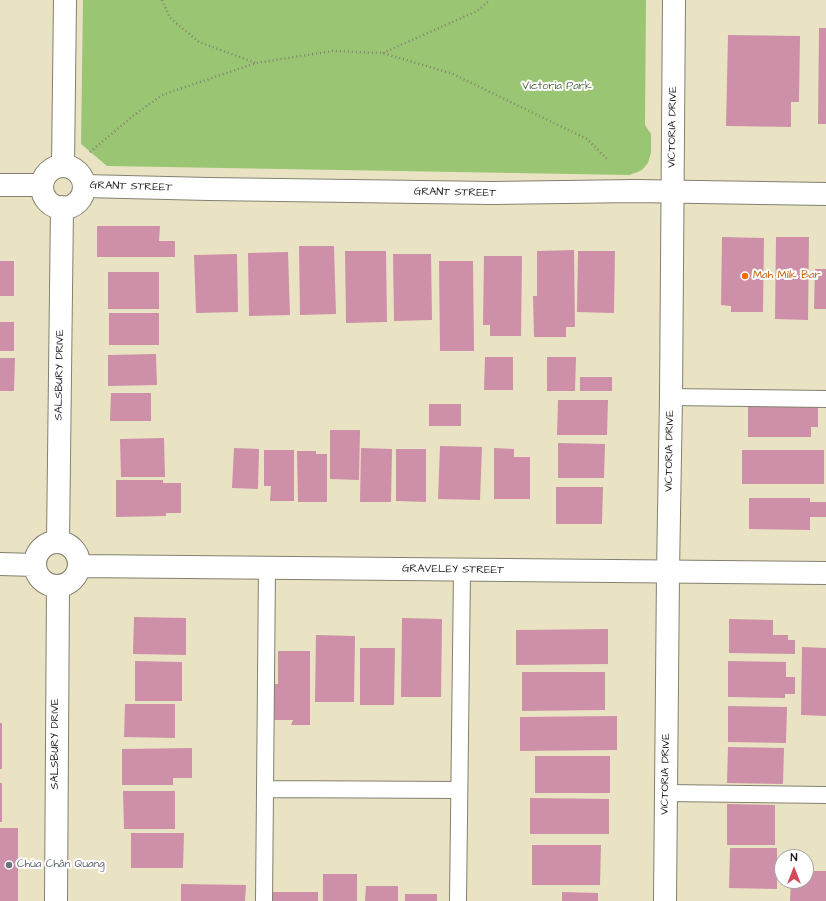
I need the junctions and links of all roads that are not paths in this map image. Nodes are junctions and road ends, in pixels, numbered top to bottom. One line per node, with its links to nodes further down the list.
1 (65, 0): 3 (street)
2 (674, 0): 7 (street, VICTORIA DRIVE)
3 (63, 166): 5 (street); 6 (street)
4 (0, 185): 5 (street)
5 (42, 185): 9 (street)
6 (84, 186): 7 (street, GRANT STREET); 9 (street)
7 (672, 192): 8 (street, GRANT STREET); 10 (street, VICTORIA DRIVE)
8 (826, 194)
9 (62, 207): 12 (street, SALSBURY DRIVE)
10 (671, 397): 11 (lane); 18 (street, VICTORIA DRIVE)
11 (826, 399)
12 (58, 542): 14 (street); 15 (street)
13 (0, 564): 14 (street)
14 (35, 565): 20 (street)
15 (80, 566): 16 (street, GRAVELEY STREET); 20 (street)
16 (267, 567): 17 (street, GRAVELEY STREET); 21 (lane)
17 (462, 570): 18 (street, GRAVELEY STREET); 22 (lane)
18 (668, 572): 19 (street, GRAVELEY STREET); 23 (street, VICTORIA DRIVE)
19 (826, 573)
20 (58, 586): 25 (street, SALSBURY DRIVE)
21 (265, 789): 22 (lane); 26 (lane)
22 (459, 790): 27 (lane)
23 (666, 793): 24 (lane); 28 (street, VICTORIA DRIVE)
24 (826, 795)
25 (56, 901)
26 (264, 901)
27 (458, 901)
28 (665, 901)

